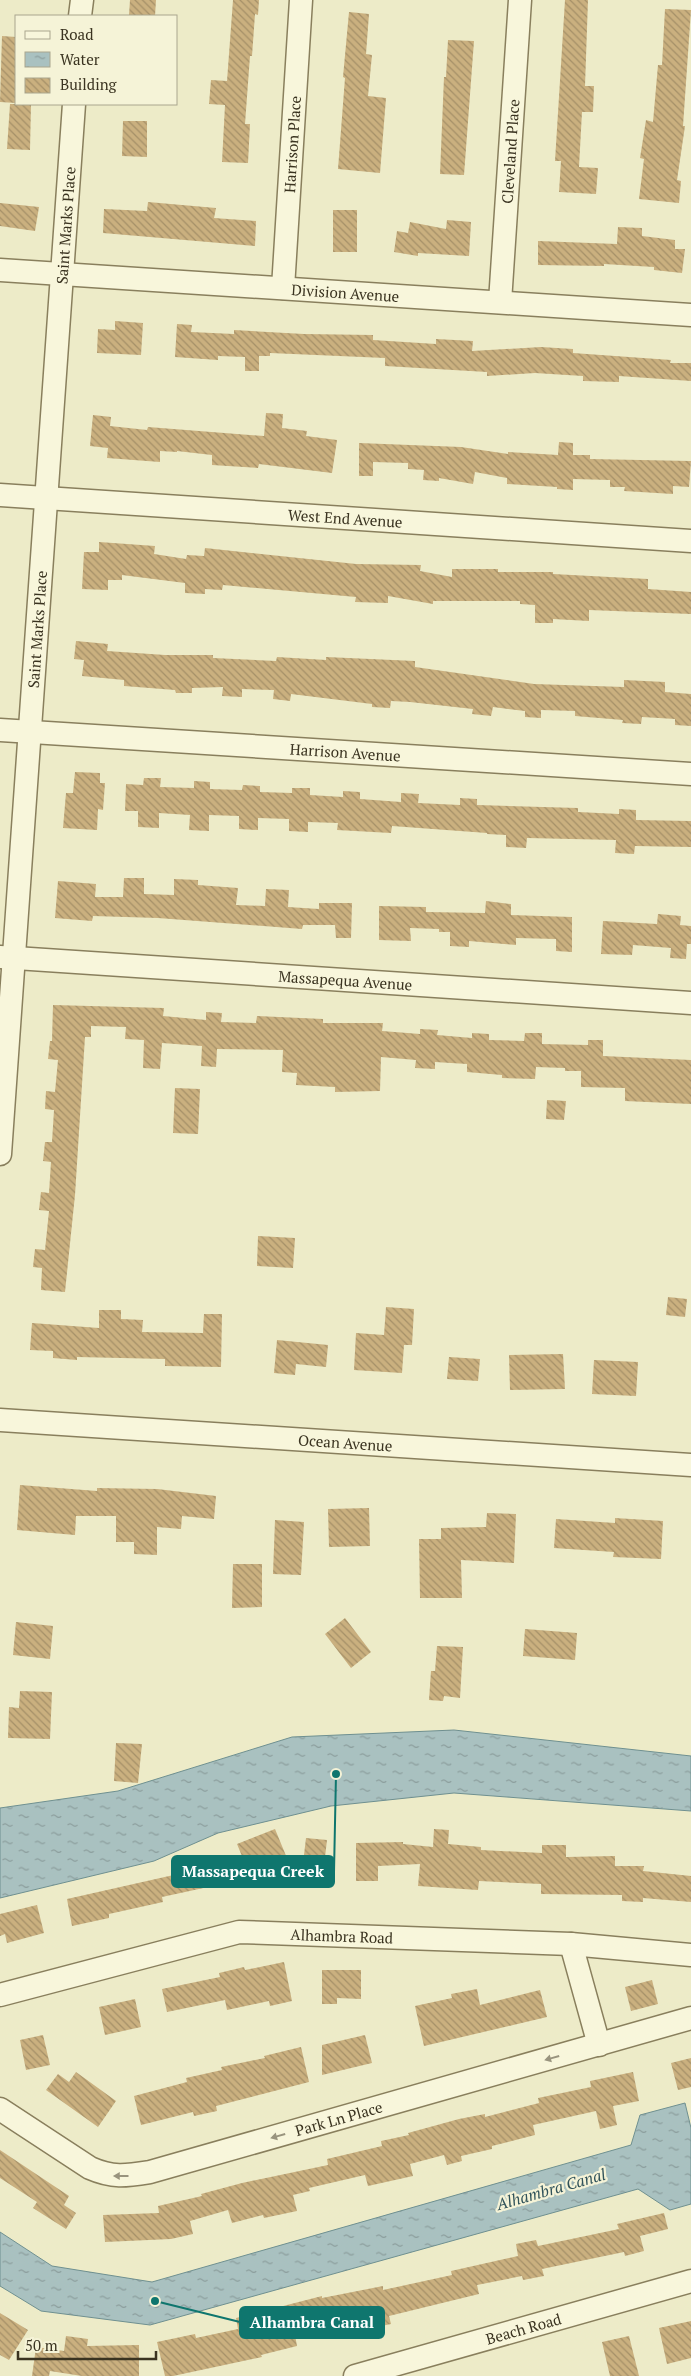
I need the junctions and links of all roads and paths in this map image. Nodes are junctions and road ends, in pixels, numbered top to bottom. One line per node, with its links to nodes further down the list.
1 (82, 0): 4 (street)
2 (301, 0): 8 (street, Harrison Place)
3 (520, 0): 9 (street, Cleveland Place)
4 (80, 15)
5 (74, 105): 7 (street, Saint Marks Place)
6 (0, 270): 7 (street, Division Avenue)
7 (62, 274): 8 (street, Division Avenue); 12 (street, Saint Marks Place)
8 (283, 288): 9 (street, Division Avenue)
9 (500, 302): 10 (street, Division Avenue)
10 (691, 315)
11 (0, 495): 12 (street, West End Avenue)
12 (46, 498): 13 (street, West End Avenue); 15 (street, Saint Marks Place)
13 (691, 541)
14 (0, 730): 15 (street, Harrison Avenue)
15 (30, 732): 16 (street, Harrison Avenue); 17 (street, Saint Marks Place)
16 (691, 774)
17 (7, 958): 18 (street, Massapequa Avenue); 19 (street, Saint Marks Place)
18 (691, 1003)
19 (0, 1154)
20 (0, 1420): 21 (street, Ocean Avenue)
21 (691, 1466)
22 (571, 1944): 23 (street, Alhambra Road); 24 (street, Alhambra Road); 26 (street)
23 (691, 1955)
24 (0, 1995)
25 (691, 2018): 26 (street, Park Ln Place)
26 (599, 2045): 27 (street, Park Ln Place, one-way to 27)
27 (0, 2109)
28 (691, 2281): 29 (street, Beach Road)
29 (355, 2376)

